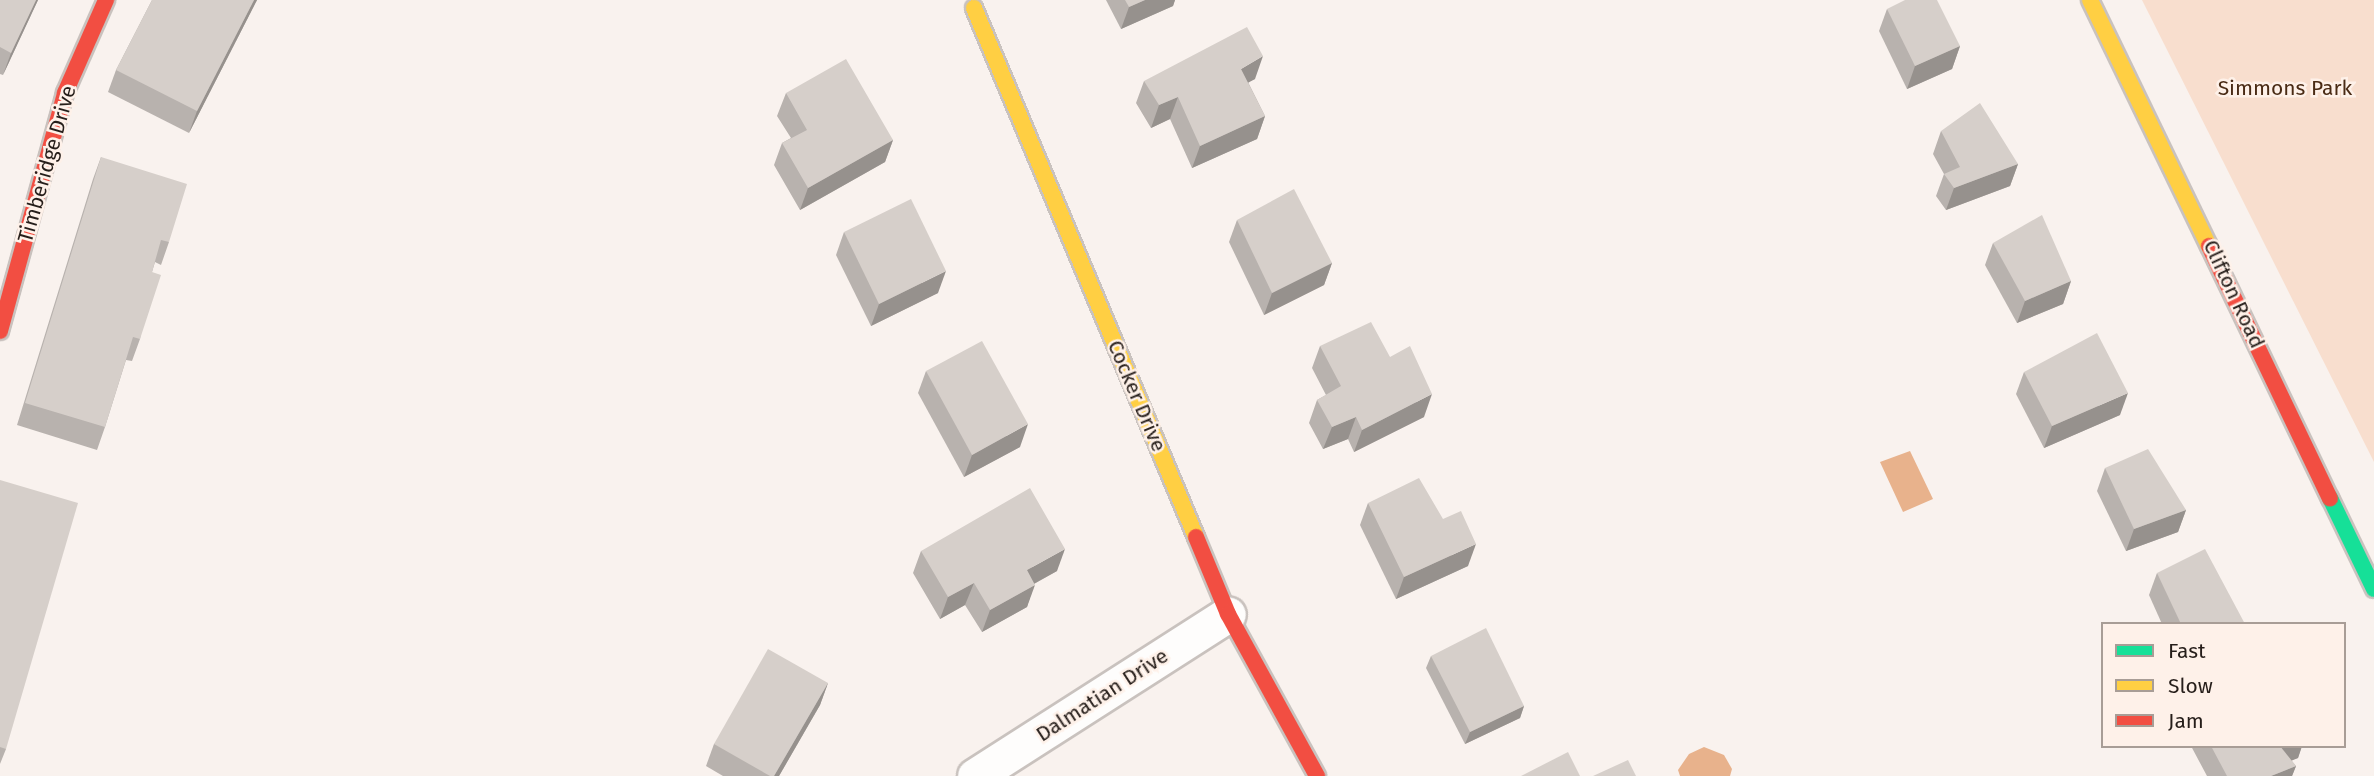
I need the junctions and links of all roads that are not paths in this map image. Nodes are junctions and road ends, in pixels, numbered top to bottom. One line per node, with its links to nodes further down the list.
1 (106, 0): 4 (street, Timberidge Drive)
2 (2090, 0): 5 (street, Clifton Road)
3 (974, 8): 6 (street, Cocker Drive)
4 (0, 331)
5 (2374, 589)
6 (1228, 614): 7 (street, Dalmatian Drive); 8 (street, Cocker Drive)
7 (975, 776)
8 (1317, 776)

